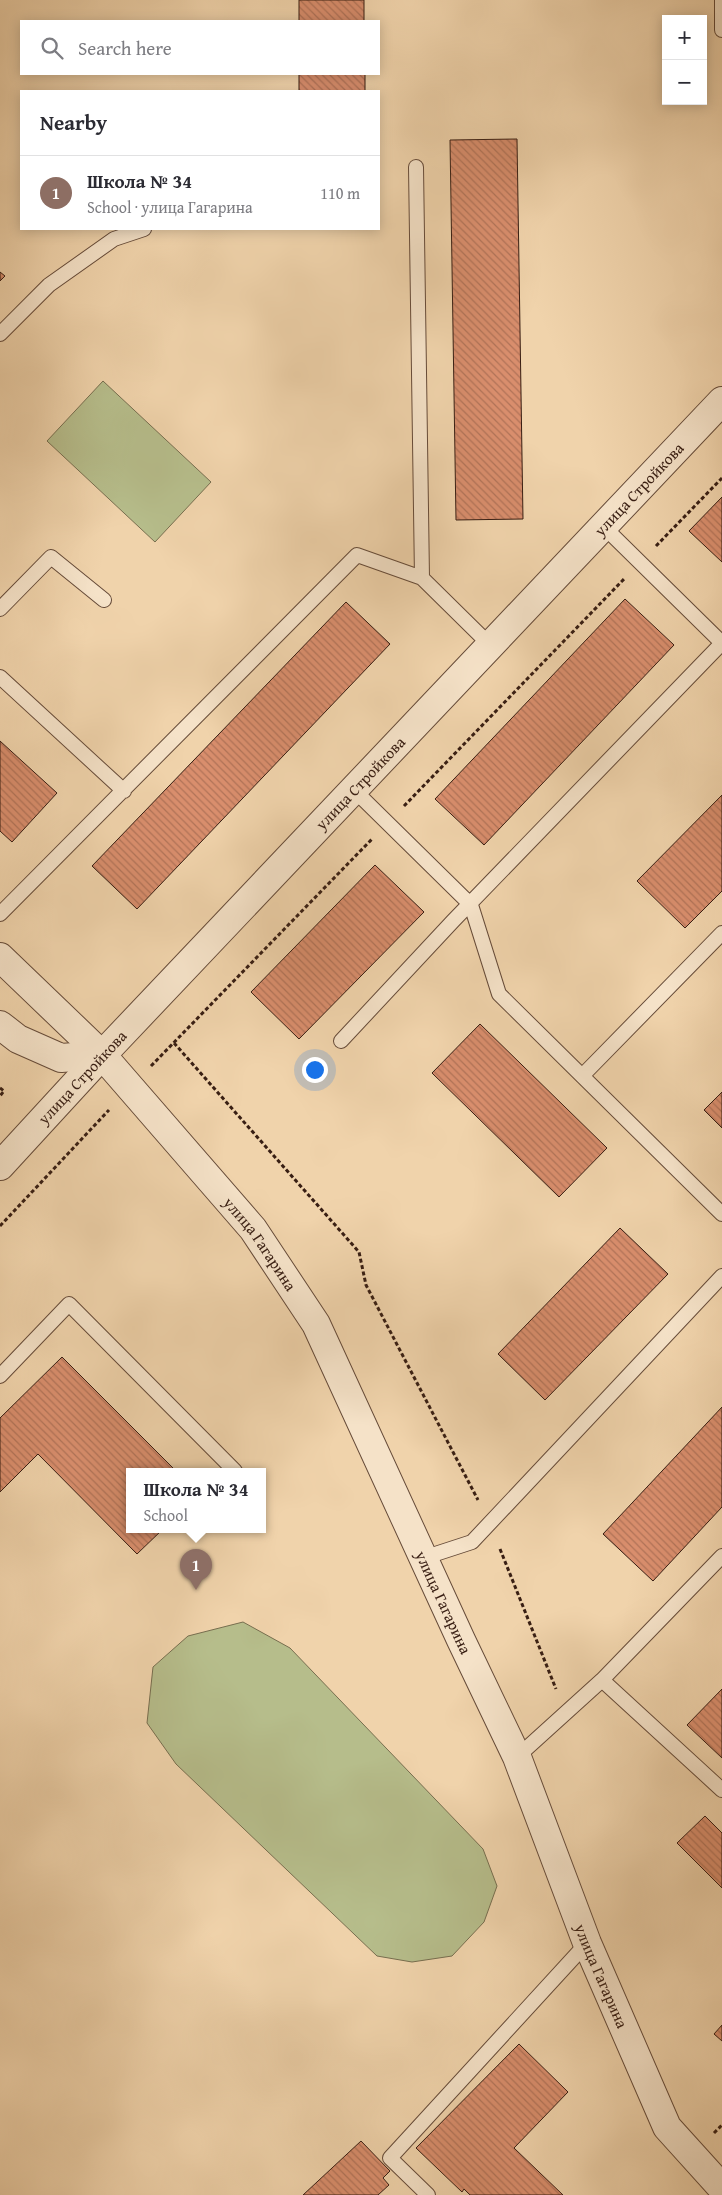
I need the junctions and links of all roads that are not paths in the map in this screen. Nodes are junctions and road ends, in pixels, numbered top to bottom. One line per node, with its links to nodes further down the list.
1 (722, 0): 2 (lane)
2 (722, 30)
3 (416, 168): 8 (lane)
4 (141, 230): 5 (lane)
5 (0, 334)
6 (722, 401): 7 (street, улица Стройкова)
7 (603, 526): 11 (lane); 12 (street, улица Стройкова)
8 (422, 578): 12 (lane); 15 (lane)
9 (104, 600): 10 (lane)
10 (0, 609)
11 (722, 643): 16 (lane)
12 (490, 645): 14 (street, улица Стройкова)
13 (0, 677): 15 (lane)
14 (353, 789): 16 (lane); 22 (street, улица Стройкова)
15 (124, 791): 17 (lane)
16 (471, 905): 21 (lane); 23 (lane)
17 (0, 914)
18 (722, 933): 23 (lane)
19 (0, 957): 22 (street, улица Гагарина)
20 (0, 1025): 22 (street)
21 (341, 1041)
22 (102, 1055): 24 (street, улица Стройкова); 30 (street, улица Гагарина)
23 (582, 1076): 25 (lane)
24 (0, 1166)
25 (722, 1214)
26 (722, 1276): 30 (lane)
27 (0, 1376): 28 (lane)
28 (232, 1468)
29 (722, 1556): 31 (lane)
30 (423, 1558): 32 (street, улица Гагарина)
31 (602, 1680): 32 (lane); 33 (lane)
32 (517, 1757): 34 (street, улица Гагарина)
33 (722, 1790)
34 (587, 1944): 35 (street, улица Гагарина); 36 (lane)
35 (722, 2188)
36 (428, 2195)

